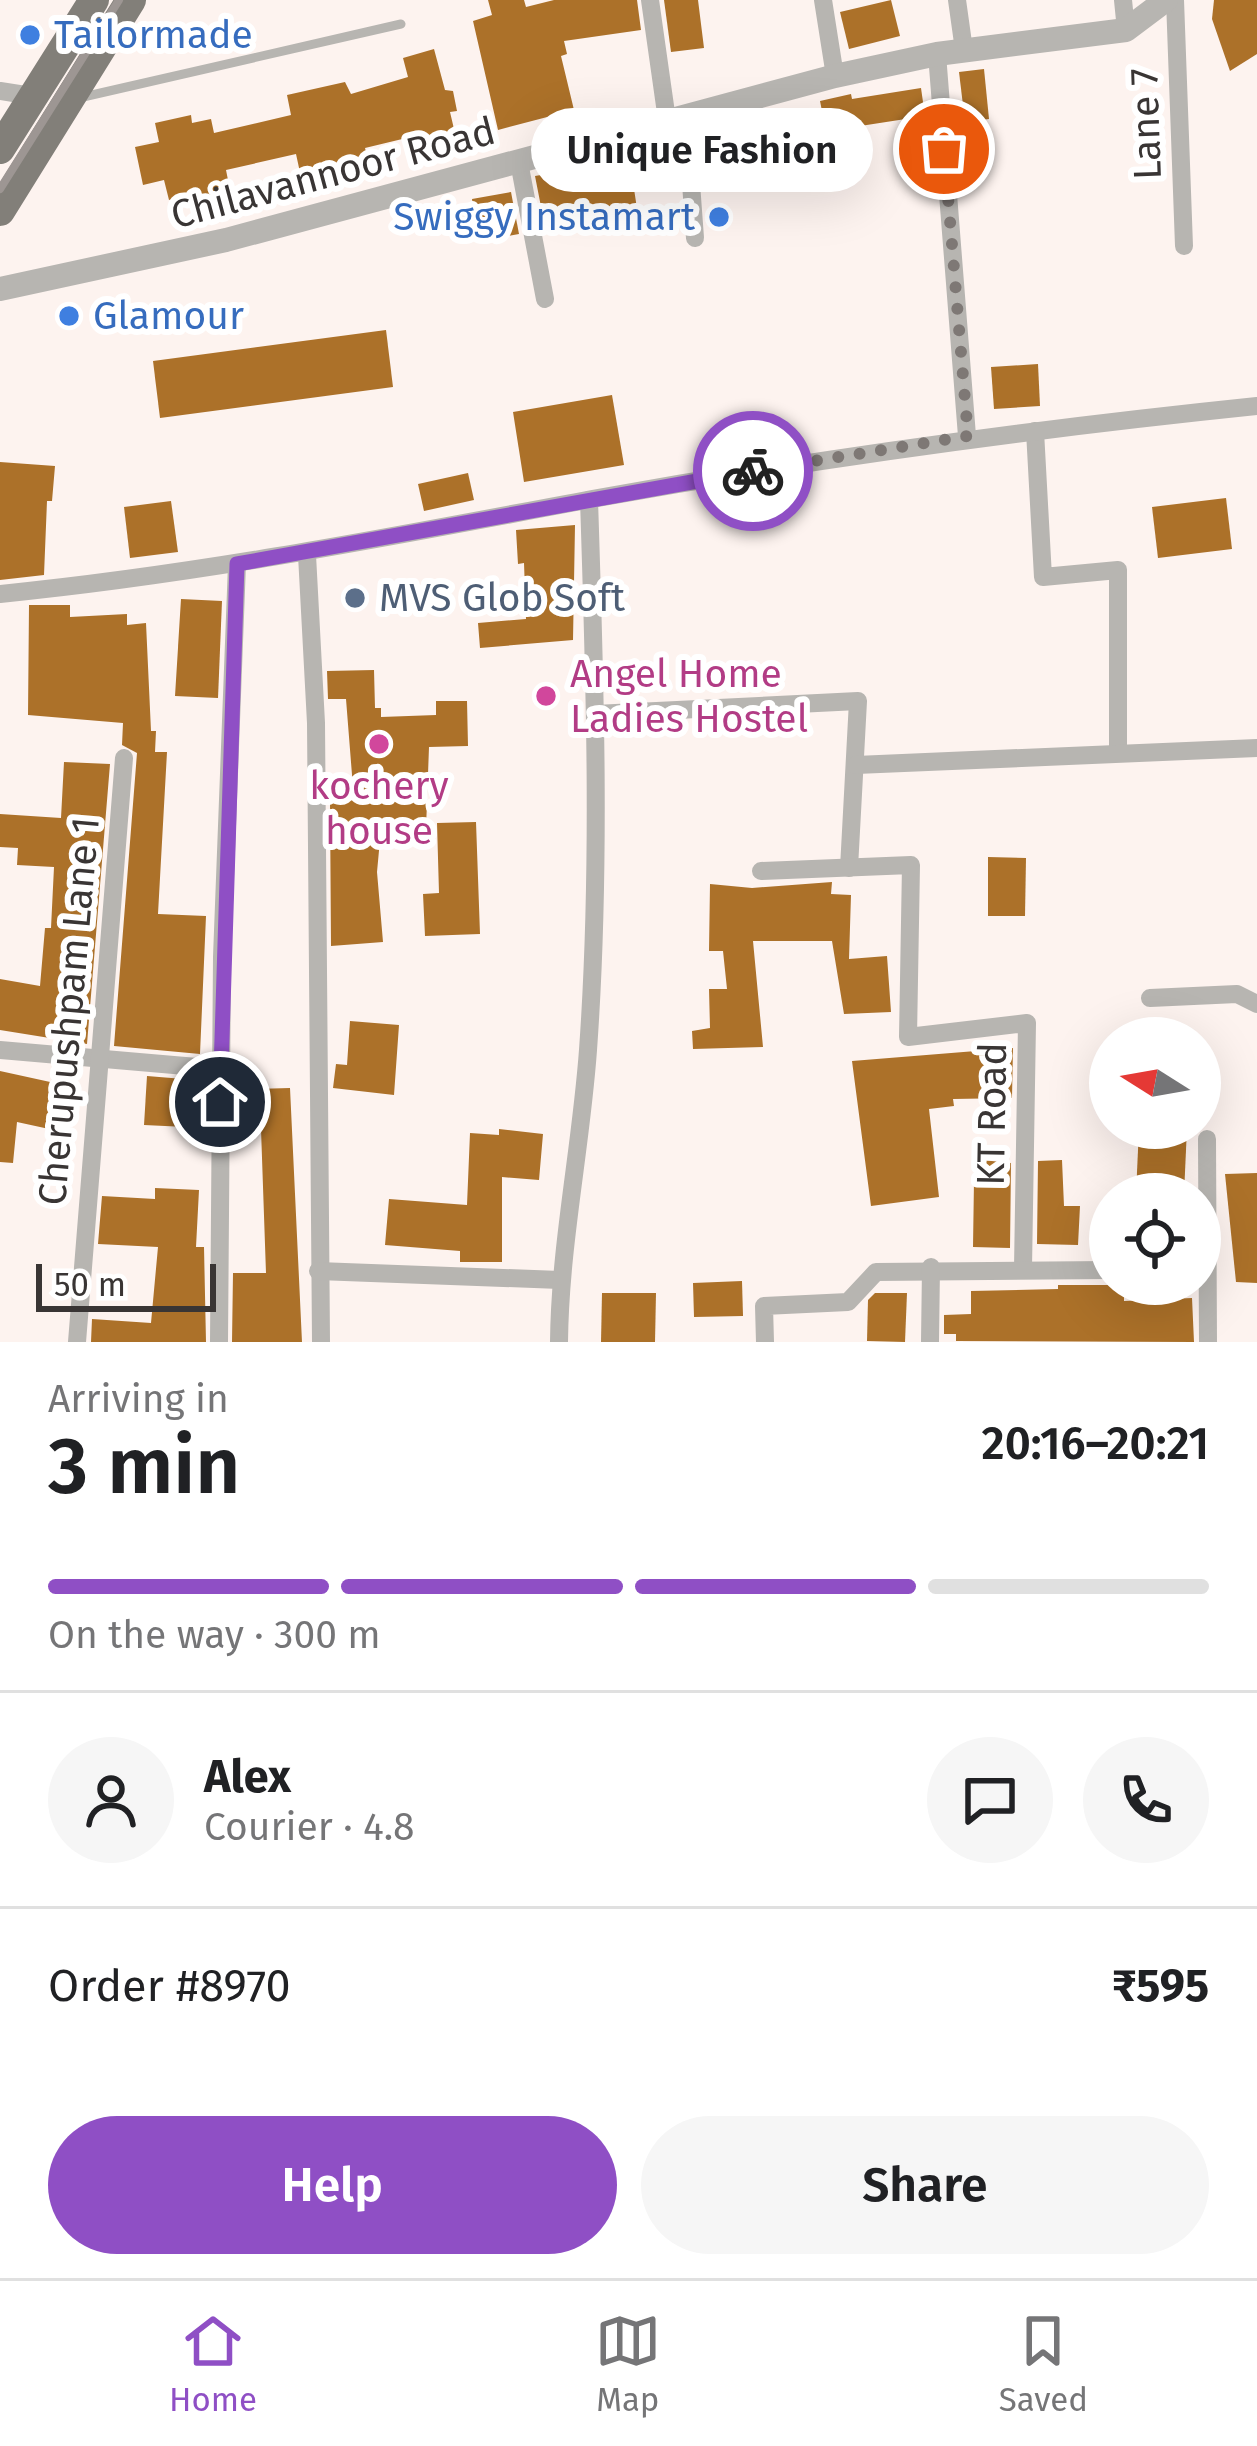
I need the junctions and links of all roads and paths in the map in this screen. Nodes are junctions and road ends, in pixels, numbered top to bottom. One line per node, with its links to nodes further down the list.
1 (94, 0): 15 (main road)
2 (131, 0): 14 (main road)
3 (650, 0): 16 (street)
4 (823, 0): 12 (street)
5 (957, 0): 10 (street)
6 (1123, 0): 9 (street)
7 (1170, 0): 9 (street, Chilavannoor Road); 21 (street, Lane 7)
8 (401, 24): 14 (lane)
9 (1126, 30): 10 (street, Chilavannoor Road)
10 (964, 50): 11 (street, Chilavannoor Road)
11 (937, 54): 12 (street, Chilavannoor Road); 26 (street)
12 (835, 76): 16 (street, Chilavannoor Road)
13 (0, 91): 15 (street)
14 (66, 101): 19 (main road)
15 (18, 110): 17 (main road)
16 (676, 118): 18 (street, Chilavannoor Road); 20 (street)
17 (0, 149)
18 (519, 162): 22 (street, Chilavannoor Road); 23 (street)
19 (0, 211)
20 (695, 238)
21 (1184, 245)
22 (0, 289)
23 (545, 299)
24 (1257, 406): 25 (street)
25 (1035, 431): 26 (street); 33 (street)
26 (968, 436): 27 (street)
27 (589, 500): 28 (street); 31 (street)
28 (307, 555): 29 (street); 45 (street)
29 (237, 564): 30 (street); 42 (street)
30 (0, 593)
31 (596, 714): 35 (street); 47 (street)
32 (1257, 748): 33 (street)
33 (1118, 752): 35 (street)
34 (124, 758): 41 (street, Cherupushpam Lane 1)
35 (856, 765): 36 (street)
36 (849, 868): 37 (street); 44 (street, KT Road)
37 (761, 871)
38 (1150, 998): 39 (street)
39 (1257, 1004)
40 (0, 1050): 41 (street)
41 (98, 1061): 42 (street); 49 (street, Cherupushpam Lane 1)
42 (220, 1069): 50 (street)
43 (931, 1267): 44 (street); 53 (street); 54 (street)
44 (1023, 1268): 46 (street)
45 (318, 1270): 47 (street); 51 (street)
46 (1089, 1270)
47 (560, 1280): 52 (street)
48 (1205, 1305): 55 (street)
49 (77, 1342)
50 (219, 1342)
51 (321, 1342)
52 (559, 1342)
53 (765, 1342)
54 (930, 1342)
55 (1208, 1342)

